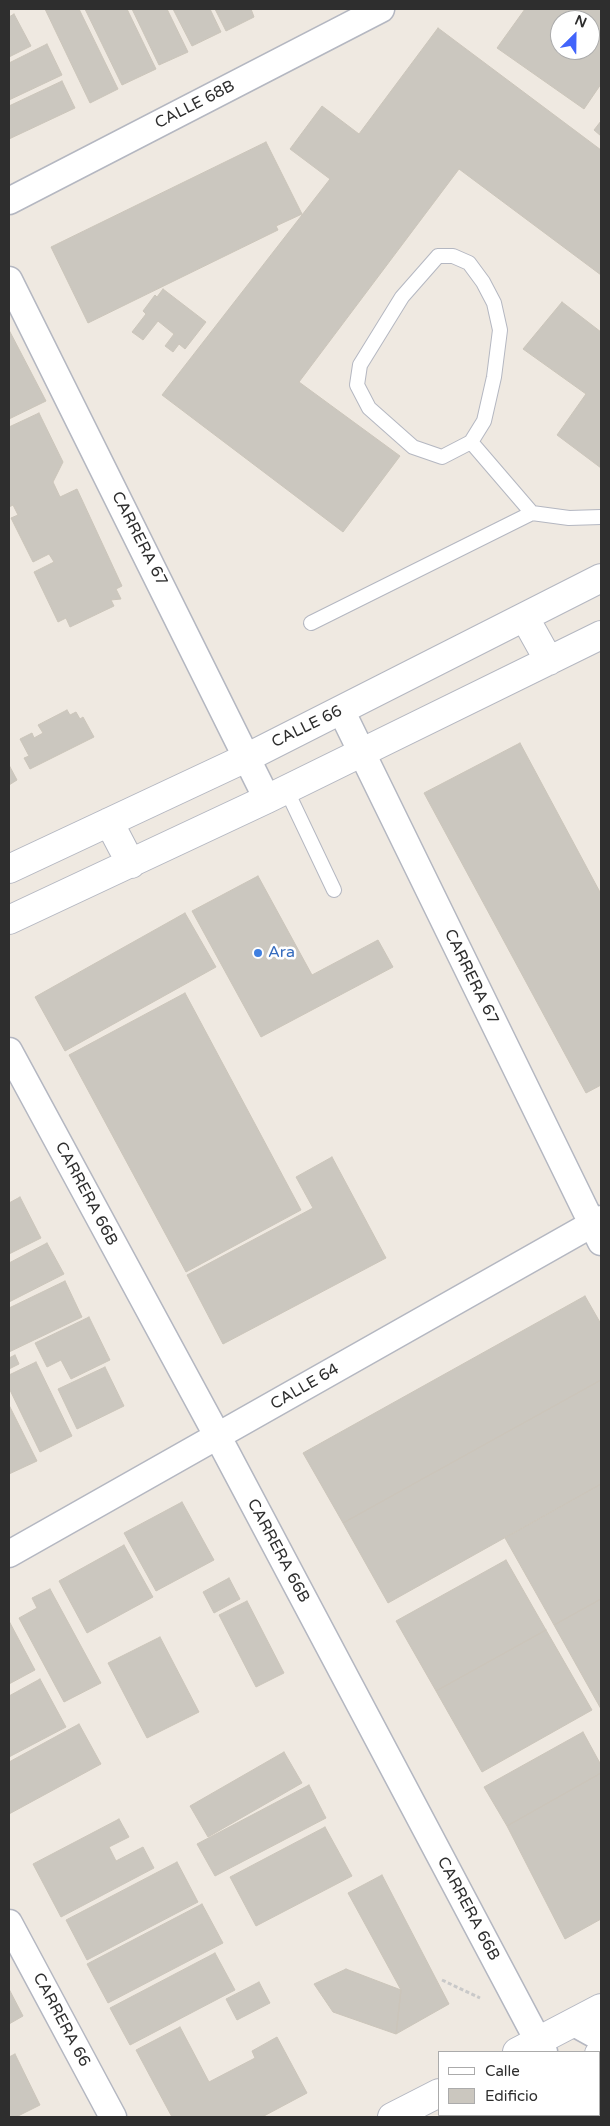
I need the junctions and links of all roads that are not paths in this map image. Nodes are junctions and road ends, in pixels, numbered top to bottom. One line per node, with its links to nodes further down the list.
1 (381, 9): 2 (street, CALLE 68B)
2 (9, 201)
3 (9, 280): 14 (street, CARRERA 67)
4 (471, 442): 4 (lane); 5 (lane)
5 (532, 513): 6 (lane); 9 (lane)
6 (601, 517)
7 (601, 578): 8 (street, CALLE 66)
8 (525, 618): 11 (street); 12 (street, CALLE 66)
9 (311, 622)
10 (601, 635): 11 (street)
11 (548, 661): 13 (street)
12 (341, 710): 13 (street, CARRERA 67); 14 (street, CALLE 66)
13 (361, 752): 15 (street); 22 (street, CARRERA 67)
14 (248, 757): 15 (street, CARRERA 67); 16 (street, CALLE 66)
15 (277, 794): 17 (street); 19 (lane)
16 (109, 822): 17 (street); 18 (street, CALLE 66)
17 (131, 864): 20 (street)
18 (9, 869)
19 (334, 890)
20 (9, 920)
21 (9, 1051): 23 (street, CARRERA 66B)
22 (598, 1229): 23 (street, CALLE 64)
23 (218, 1437): 24 (street, CALLE 64); 29 (street, CARRERA 66B)
24 (9, 1554)
25 (9, 1923): 31 (street, CARRERA 66)
26 (601, 2008): 27 (street)
27 (574, 2023): 28 (street); 29 (street)
28 (601, 2038)
29 (533, 2048)
30 (438, 2094): 32 (street)
31 (113, 2117)
32 (392, 2117)

